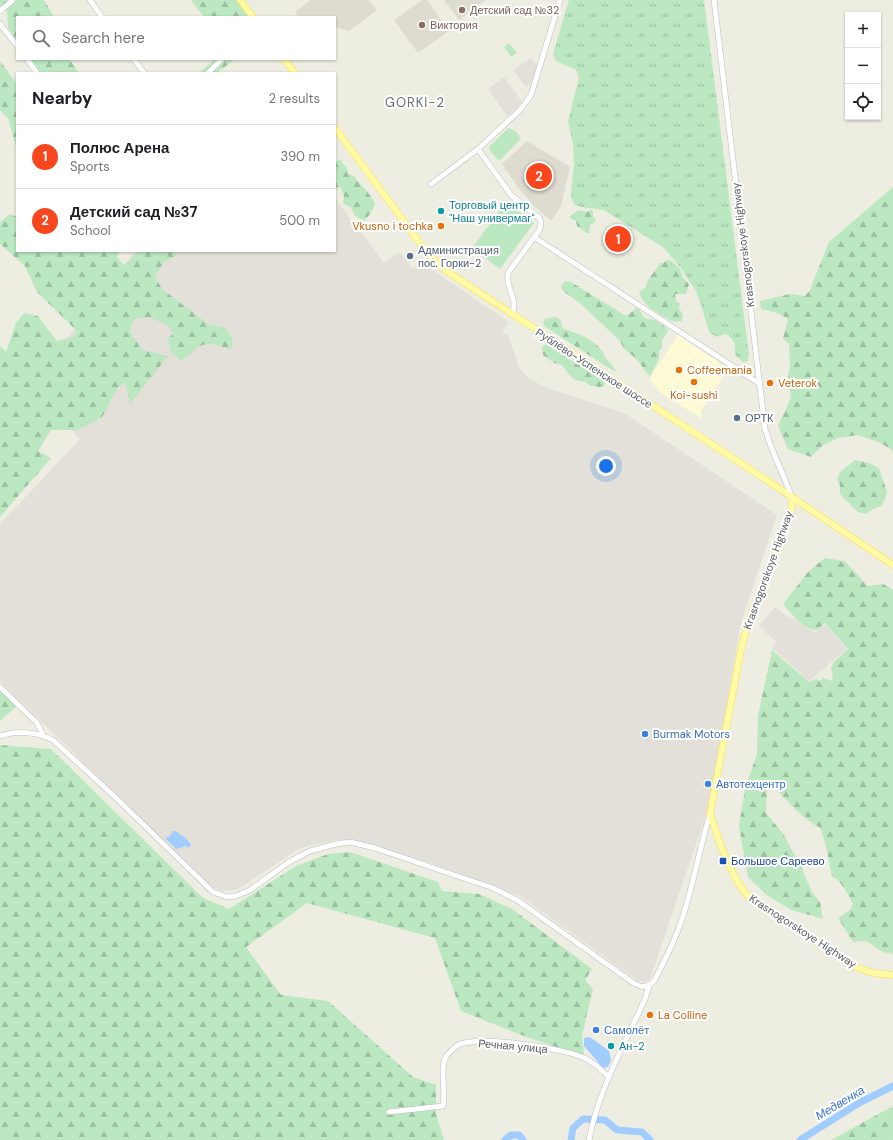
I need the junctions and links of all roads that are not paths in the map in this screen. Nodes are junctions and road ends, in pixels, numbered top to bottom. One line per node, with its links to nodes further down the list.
1 (13, 0): 6 (street)
2 (90, 0): 7 (street)
3 (240, 0): 8 (main road)
4 (560, 0): 20 (street)
5 (714, 0): 24 (street, Krasnogorskoye Highway)
6 (0, 11)
7 (101, 16)
8 (252, 16)
9 (0, 24): 10 (street)
10 (16, 45)
11 (28, 60): 15 (street)
12 (135, 60): 16 (street)
13 (221, 60): 17 (street)
14 (285, 60): 18 (main road)
15 (36, 72)
16 (143, 72)
17 (209, 72)
18 (294, 72)
19 (336, 129): 23 (main road, Рублёво-Успенское шоссе)
20 (478, 149): 21 (street); 22 (street)
21 (431, 184)
22 (534, 237): 23 (street); 24 (street)
23 (512, 314): 25 (main road, Рублёво-Успенское шоссе)
24 (760, 384): 25 (street, Krasnogorskoye Highway)
25 (793, 498): 26 (main road, Рублёво-Успенское шоссе); 30 (main road, Krasnogorskoye Highway)
26 (893, 565)
27 (0, 687): 28 (street)
28 (43, 735): 29 (street); 32 (street)
29 (0, 736)
30 (710, 814): 31 (main road, Krasnogorskoye Highway); 32 (street)
31 (893, 975)
32 (649, 986): 33 (street)
33 (609, 1077): 34 (street, Речная улица); 35 (street)
34 (389, 1112)
35 (589, 1140)

